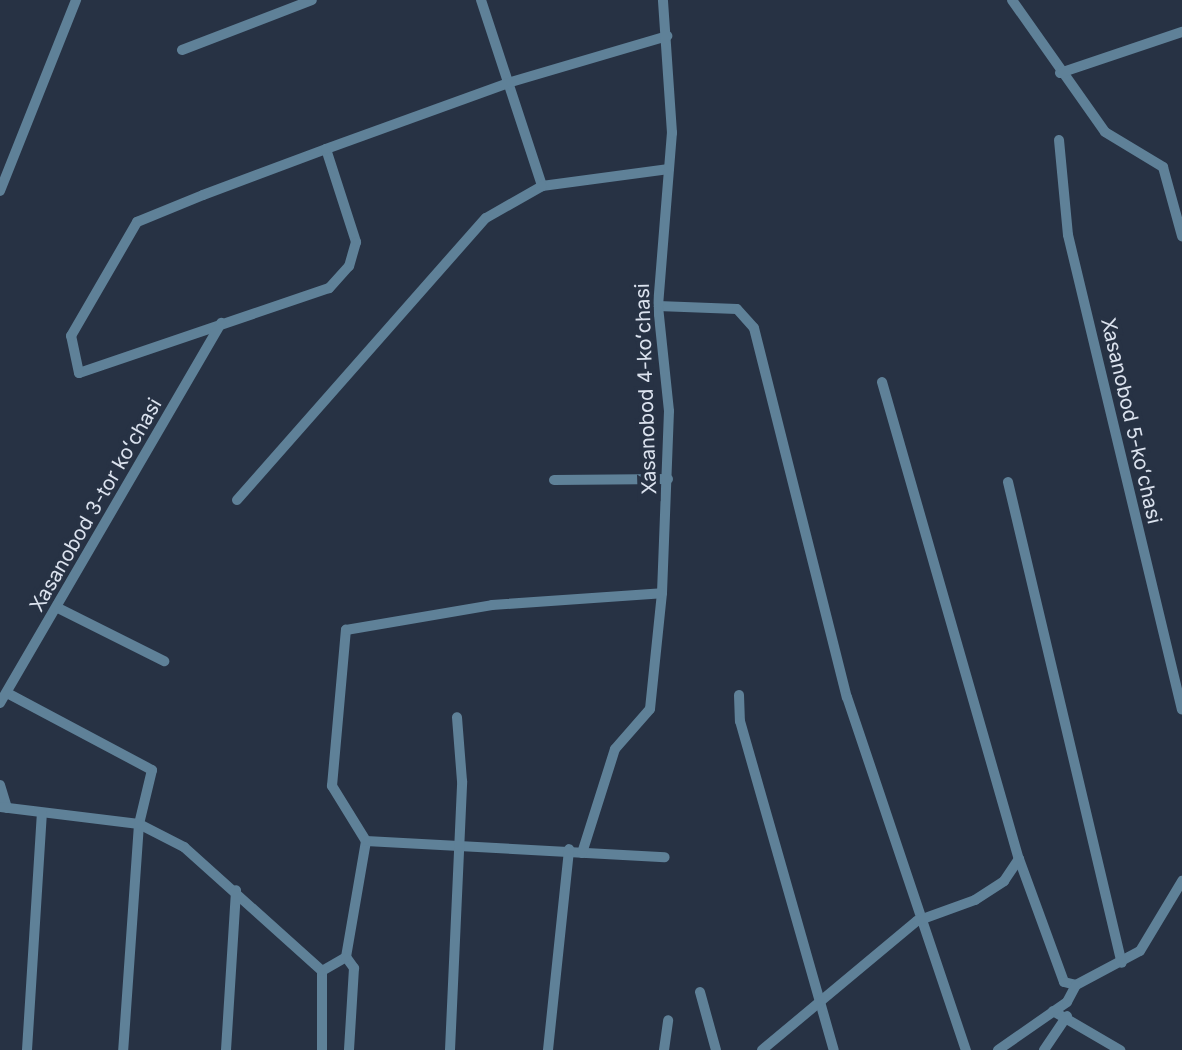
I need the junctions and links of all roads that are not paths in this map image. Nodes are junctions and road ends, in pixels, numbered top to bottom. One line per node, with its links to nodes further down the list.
1 (76, 0): 15 (street)
2 (312, 0): 8 (street)
3 (481, 0): 10 (street)
4 (663, 0): 7 (street, Xasanobod 4-koʻchasi)
5 (1012, 0): 9 (street)
6 (1182, 32): 9 (street)
7 (667, 36): 10 (street); 13 (street, Xasanobod 4-koʻchasi)
8 (182, 50)
9 (1060, 73): 16 (street)
10 (511, 82): 12 (street); 14 (street)
11 (1059, 140): 30 (street, Xasanobod 5-koʻchasi)
12 (326, 149): 18 (street); 18 (street)
13 (669, 169): 14 (street); 17 (street, Xasanobod 4-koʻchasi)
14 (542, 186): 23 (street)
15 (0, 191)
16 (1182, 236)
17 (658, 306): 20 (street, Xasanobod 4-koʻchasi); 44 (street)
18 (221, 323): 25 (street, Xasanobod 3-tor koʻchasi)
19 (882, 382): 41 (street)
20 (668, 479): 21 (street); 24 (street, Xasanobod 4-koʻchasi)
21 (554, 480)
22 (1008, 482): 46 (street)
23 (237, 500)
24 (662, 593): 37 (street); 39 (street, Xasanobod 4-koʻchasi)
25 (58, 608): 26 (street); 27 (street, Xasanobod 3-tor koʻchasi)
26 (164, 661)
27 (9, 694): 29 (street, Xasanobod 3-tor koʻchasi); 35 (street)
28 (739, 695): 50 (street)
29 (0, 703)
30 (1182, 709)
31 (457, 717): 36 (street)
32 (0, 785): 33 (street)
33 (3, 808): 34 (street)
34 (42, 813): 35 (street); 54 (street)
35 (139, 824): 43 (street); 55 (street)
36 (460, 840): 37 (street); 38 (street); 59 (street)
37 (366, 841): 45 (street)
38 (569, 849): 39 (street); 60 (street)
39 (582, 853): 40 (street)
40 (665, 857)
41 (1019, 859): 44 (street); 48 (street)
42 (1182, 881): 46 (street)
43 (236, 890): 47 (street); 56 (street)
44 (917, 921): 50 (street); 65 (street)
45 (346, 957): 47 (street); 58 (street)
46 (1122, 963): 48 (street)
47 (322, 971): 57 (street)
48 (1076, 985): 51 (street)
49 (700, 992): 62 (street)
50 (819, 999): 63 (street); 64 (street)
51 (1053, 1011): 52 (street); 66 (street)
52 (1067, 1016): 67 (street); 68 (street)
53 (668, 1020): 61 (street)
54 (27, 1050)
55 (123, 1050)
56 (226, 1050)
57 (322, 1050)
58 (349, 1050)
59 (450, 1050)
60 (548, 1050)
61 (664, 1050)
62 (716, 1050)
63 (762, 1050)
64 (834, 1050)
65 (966, 1050)
66 (998, 1050)
67 (1044, 1050)
68 (1120, 1050)

